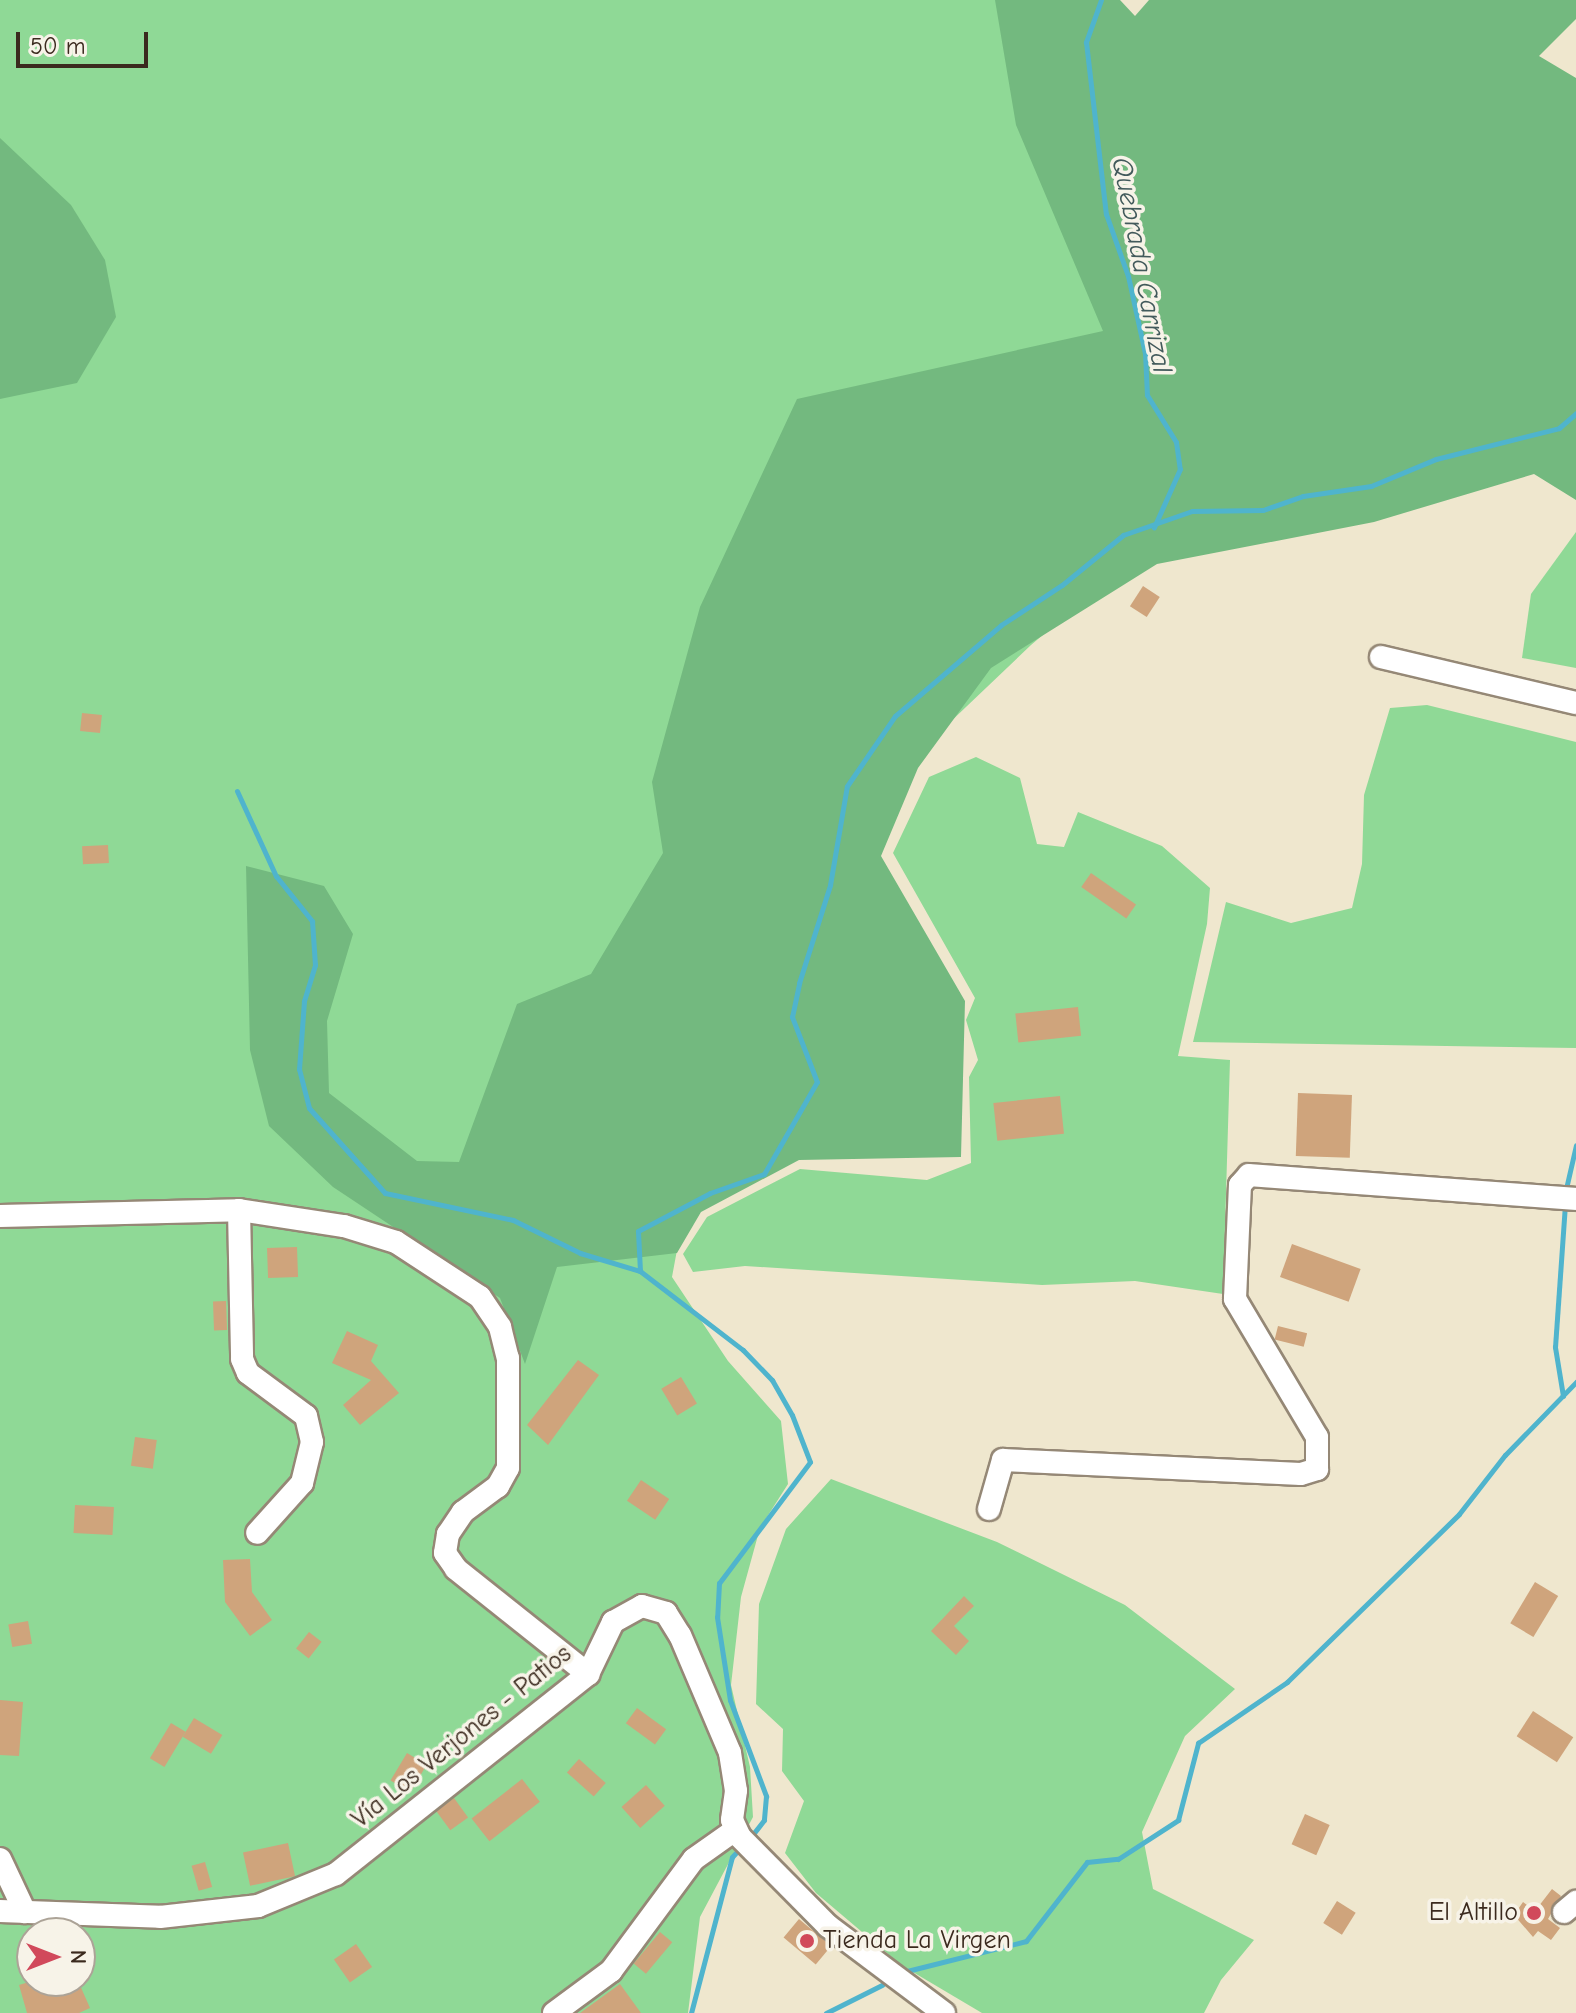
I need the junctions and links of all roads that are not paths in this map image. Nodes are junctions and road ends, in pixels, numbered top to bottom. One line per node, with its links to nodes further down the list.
1 (1381, 657): 2 (street)
2 (1576, 703)
3 (1576, 1199): 6 (street)
4 (239, 1210): 5 (street); 7 (street); 8 (street)
5 (0, 1216)
6 (989, 1509)
7 (257, 1533)
8 (588, 1674): 9 (street, Vía Los Verjones - Patios); 12 (street, Vía Los Verjones - Patios)
9 (743, 1839): 13 (street); 14 (street)
10 (0, 1859): 12 (street)
11 (0, 1911): 12 (street, Vía Los Verjones - Patios)
12 (25, 1912)
13 (554, 2013)
14 (944, 2013)

